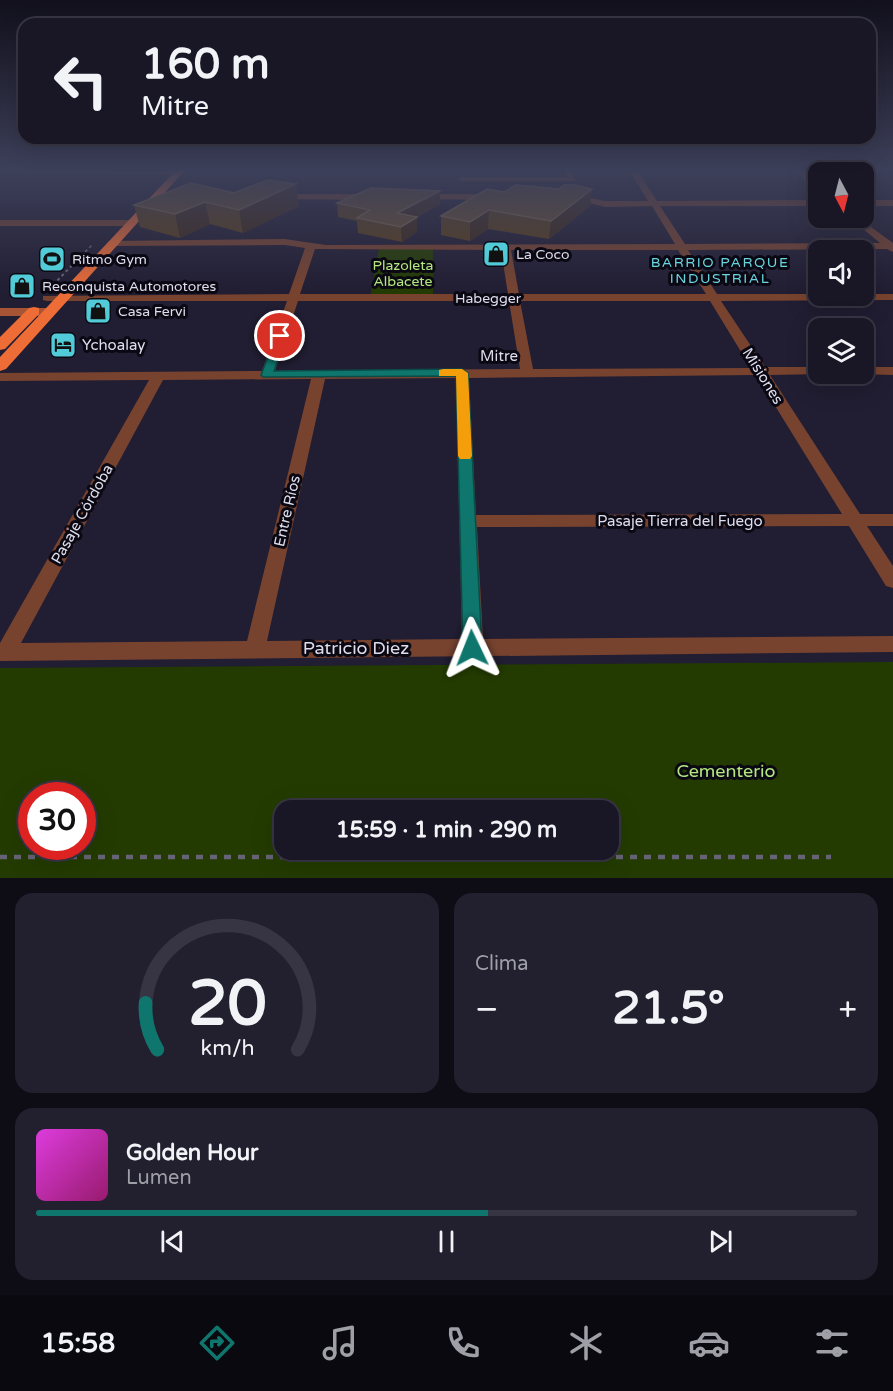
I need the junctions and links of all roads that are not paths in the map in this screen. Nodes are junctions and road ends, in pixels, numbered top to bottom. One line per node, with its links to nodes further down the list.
1 (134, 211): 5 (highway)
2 (138, 211): 5 (highway)
3 (659, 211): 9 (street, Misiones)
4 (0, 223): 5 (street)
5 (122, 223): 7 (highway); 17 (highway)
6 (867, 228): 10 (street)
7 (112, 243): 8 (street); 14 (highway)
8 (311, 246): 11 (street); 15 (street)
9 (682, 247): 10 (street); 11 (street); 12 (street, Misiones)
10 (892, 247)
11 (506, 248): 16 (street)
12 (714, 297): 13 (street, Habegger); 16 (street, Habegger); 26 (street, Misiones)
13 (893, 297)
14 (63, 298): 15 (street, Habegger); 17 (highway)
15 (294, 298): 16 (street, Habegger); 29 (street)
16 (514, 298): 25 (street)
17 (48, 305): 19 (street); 21 (highway)
18 (0, 312): 19 (street)
19 (30, 312): 20 (highway)
20 (0, 346)
21 (0, 366)
22 (808, 371): 26 (street, Mitre)
23 (874, 371): 24 (street)
24 (893, 371)
25 (527, 372): 26 (street, Mitre); 27 (street, Mitre)
26 (761, 372): 32 (street, Misiones)
27 (462, 373): 28 (street, Mitre); 34 (street)
28 (319, 374): 29 (street, Mitre); 38 (street, Entre Ríos)
29 (267, 375): 30 (street, Mitre)
30 (158, 376): 31 (street, Mitre); 39 (street, Pasaje Córdoba)
31 (0, 377)
32 (854, 520): 33 (street, Pasaje Tierra del Fuego); 34 (street, Pasaje Tierra del Fuego); 35 (street, Misiones)
33 (893, 520)
34 (468, 521): 37 (street)
35 (893, 581)
36 (893, 644): 37 (street, Patricio Diez)
37 (472, 648): 38 (street, Patricio Diez)
38 (255, 649): 39 (street, Patricio Diez)
39 (3, 651)

